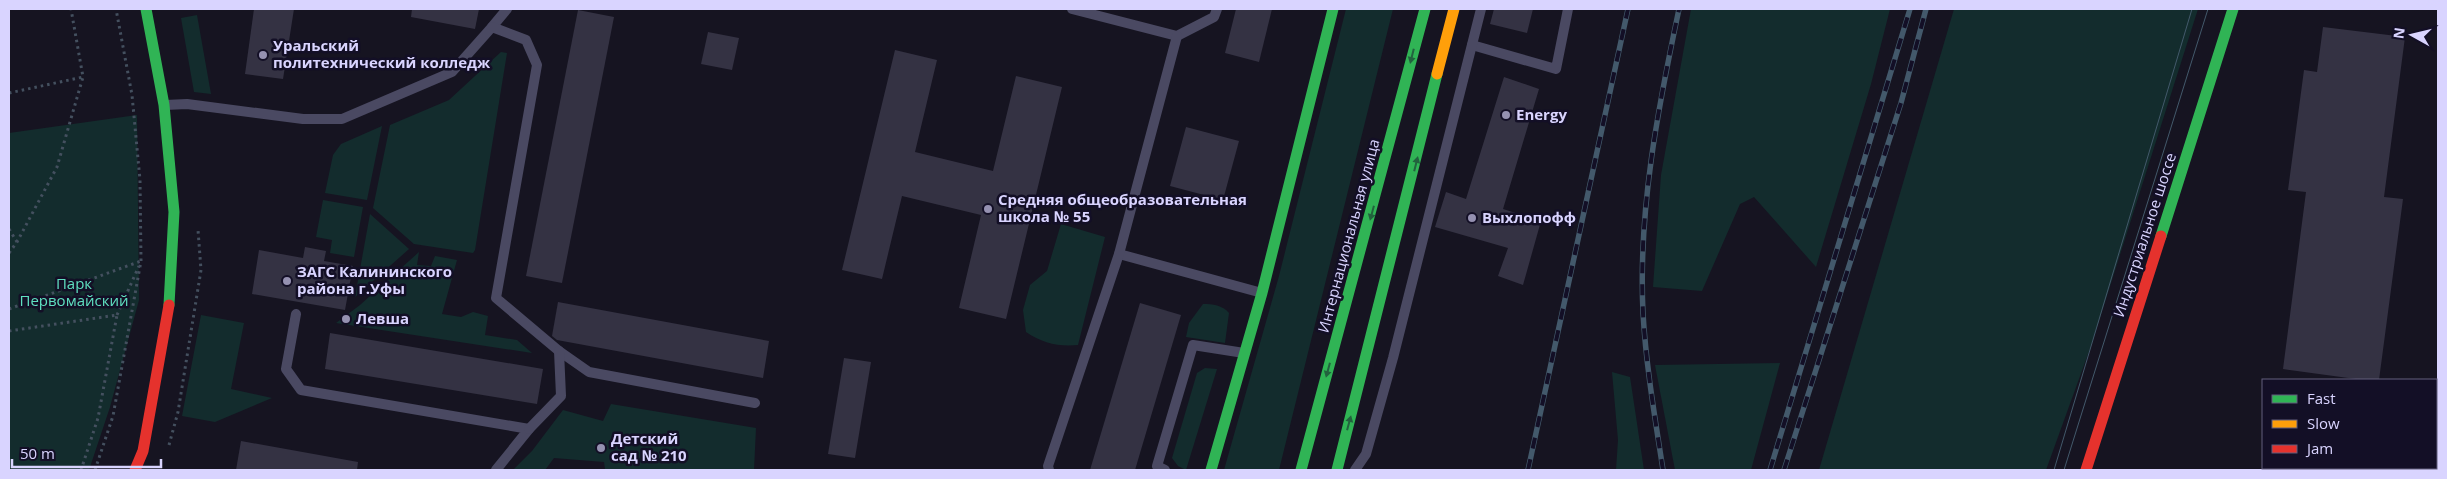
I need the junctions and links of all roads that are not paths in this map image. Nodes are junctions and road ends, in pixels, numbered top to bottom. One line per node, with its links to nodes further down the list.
1 (146, 9): 14 (main road)
2 (507, 9): 11 (lane)
3 (1072, 9): 12 (lane)
4 (1217, 9): 12 (lane)
5 (1333, 9): 16 (main road)
6 (1424, 9): 27 (main road, Интернациональная улица, one-way to 27)
7 (1454, 9): 28 (main road, one-way to 7)
8 (1481, 9): 13 (lane)
9 (1568, 9): 13 (lane)
10 (2233, 9): 30 (main road, Индустриальное шоссе)
11 (492, 27): 14 (lane); 18 (lane)
12 (1177, 36): 15 (lane)
13 (1472, 45): 29 (lane)
14 (164, 105): 22 (main road)
15 (1119, 254): 16 (lane); 24 (lane)
16 (1262, 293): 19 (main road)
17 (296, 314): 21 (lane)
18 (559, 351): 20 (lane); 21 (lane)
19 (1245, 353): 25 (lane); 26 (main road)
20 (755, 403)
21 (529, 429): 23 (lane)
22 (135, 470)
23 (496, 470)
24 (1049, 470)
25 (1165, 470)
26 (1211, 470)
27 (1301, 470)
28 (1336, 470)
29 (1356, 470)
30 (2086, 470)

